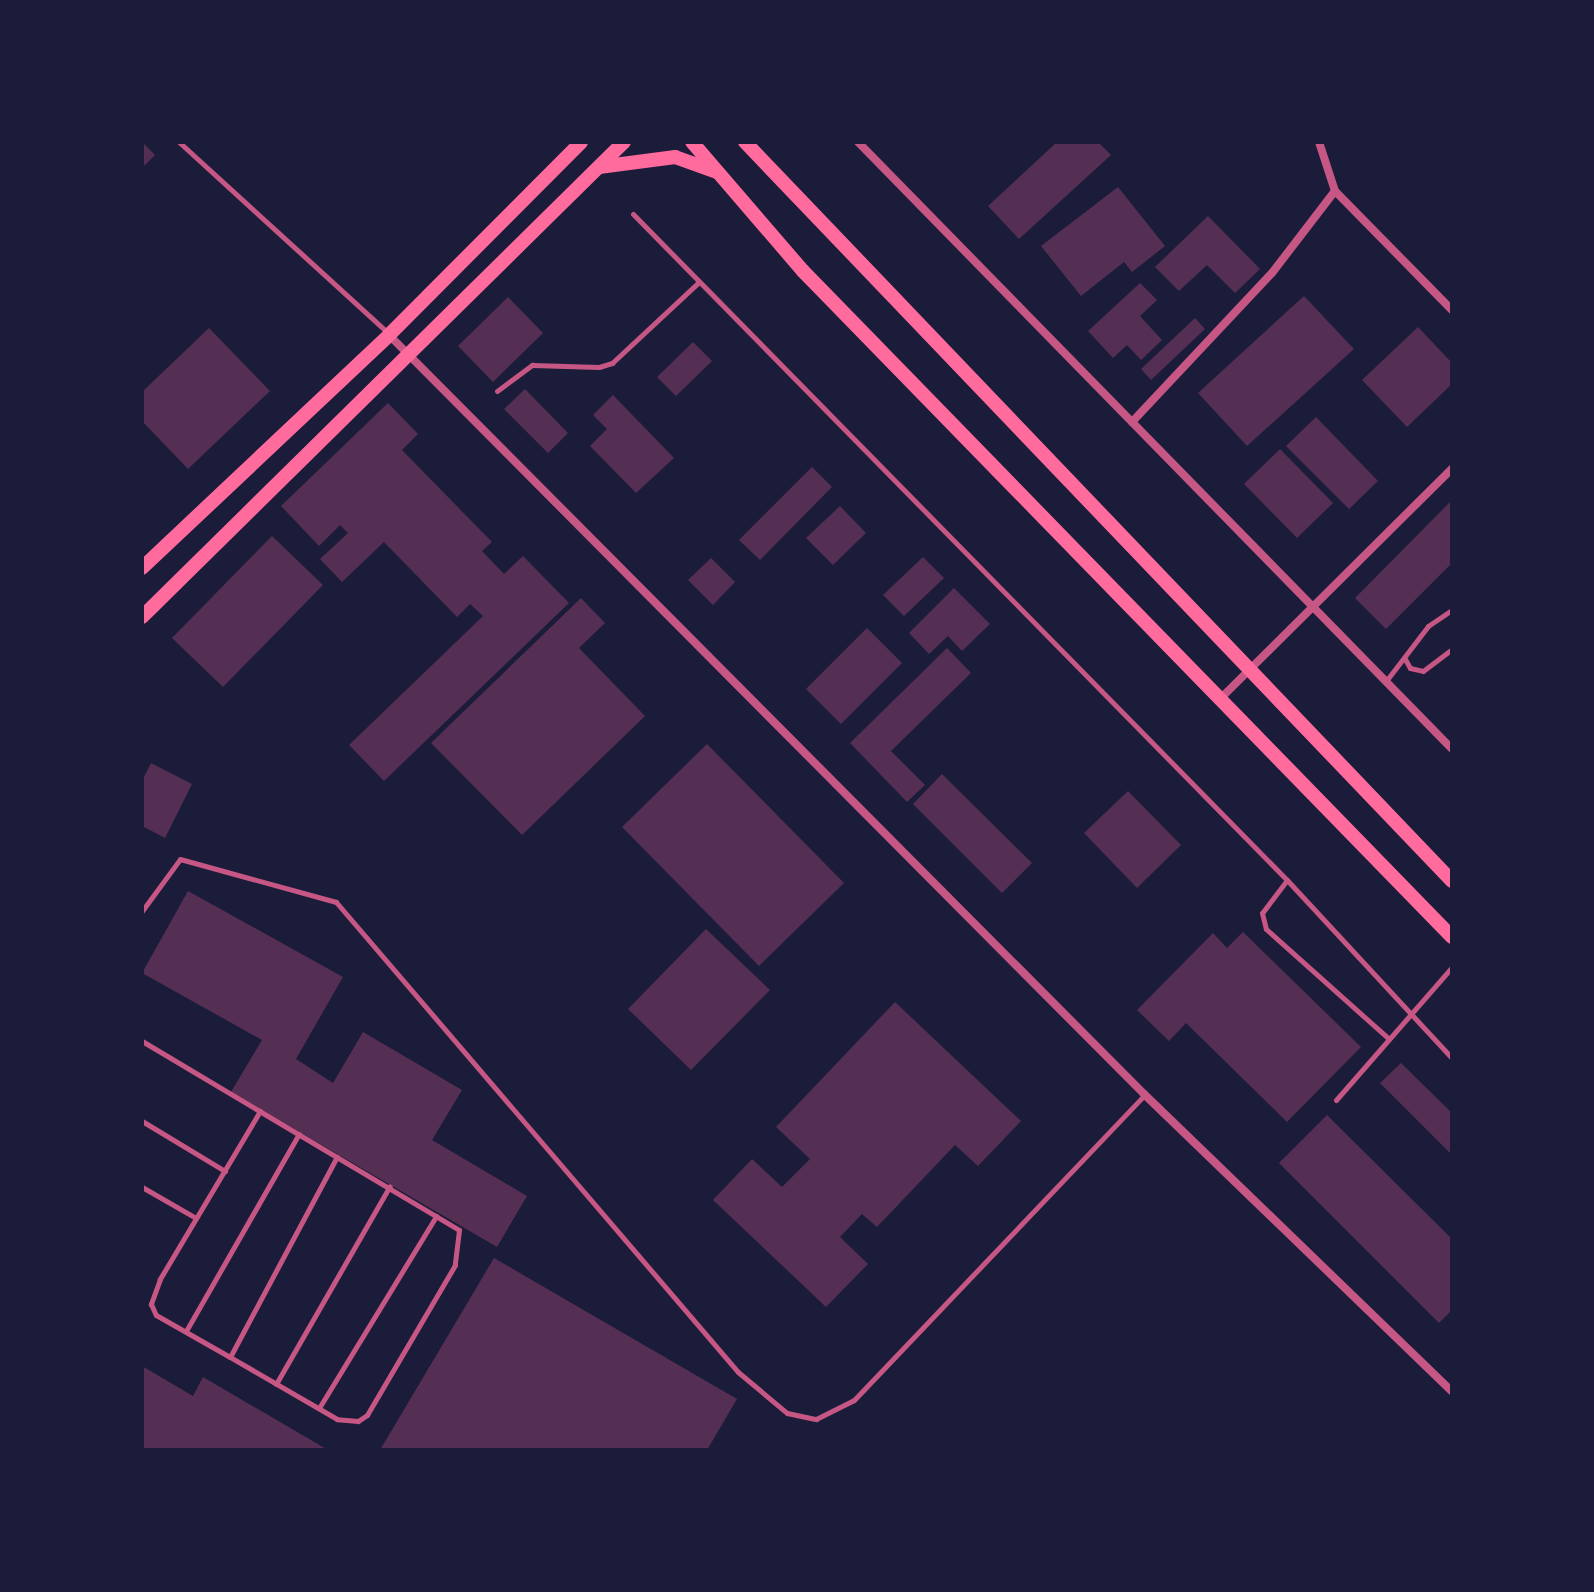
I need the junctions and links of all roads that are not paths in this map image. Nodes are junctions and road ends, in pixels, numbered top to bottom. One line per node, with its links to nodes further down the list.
1 (179, 142): 14 (lane)
2 (581, 142): 14 (main road)
3 (624, 142): 8 (main road)
4 (692, 142): 9 (main road)
5 (745, 142): 25 (main road)
6 (858, 142): 17 (street)
7 (1319, 142): 10 (street)
8 (599, 167): 9 (main road); 15 (main road)
9 (717, 172): 27 (main road)
10 (1335, 191): 13 (street); 17 (street)
11 (633, 214): 12 (lane)
12 (699, 282): 16 (lane); 29 (lane)
13 (1452, 310)
14 (389, 335): 15 (street); 19 (main road)
15 (411, 356): 22 (main road); 38 (street)
16 (497, 391)
17 (1132, 422): 20 (street)
18 (1452, 469): 20 (street)
19 (142, 568)
20 (1312, 604): 25 (street); 26 (street)
21 (1452, 610): 24 (lane)
22 (142, 617)
23 (1452, 649): 24 (lane)
24 (1405, 659): 26 (lane)
25 (1248, 671): 27 (street); 30 (main road)
26 (1386, 681): 28 (street)
27 (1220, 699): 32 (main road)
28 (1452, 749)
29 (1287, 880): 34 (lane); 35 (lane)
30 (1452, 881)
31 (142, 911): 38 (lane)
32 (1452, 937)
33 (1452, 967): 34 (lane)
34 (1409, 1015): 35 (lane); 37 (lane)
35 (1389, 1039): 39 (lane)
36 (142, 1041): 40 (lane)
37 (1452, 1058)
38 (1144, 1094): 52 (street)
39 (1336, 1100)
40 (260, 1111): 42 (lane); 44 (lane)
41 (142, 1121): 44 (lane)
42 (299, 1134): 43 (lane); 49 (lane)
43 (337, 1157): 45 (lane); 50 (lane)
44 (225, 1171): 48 (lane)
45 (390, 1186): 47 (lane); 51 (lane)
46 (142, 1187): 48 (lane)
47 (436, 1216): 53 (lane); 53 (lane)
48 (196, 1218): 49 (lane)
49 (186, 1331): 50 (lane)
50 (230, 1357): 51 (lane)
51 (276, 1384): 53 (lane)
52 (1452, 1391)
53 (319, 1408)

